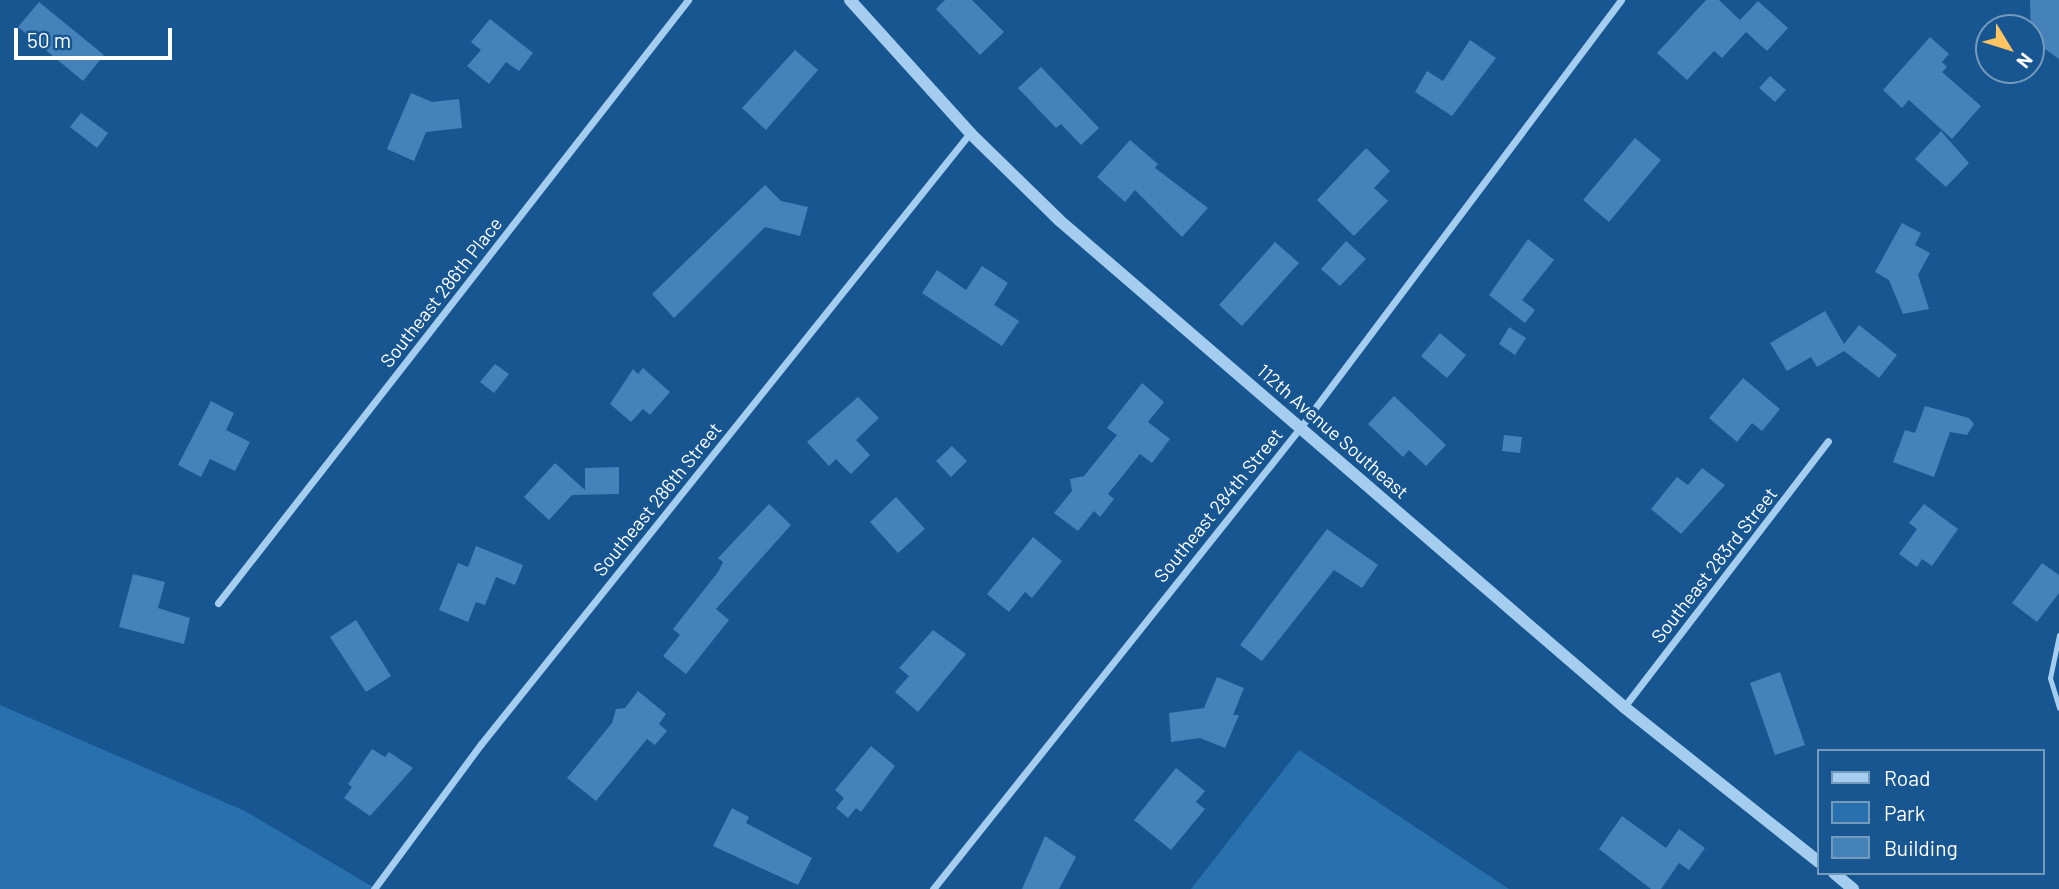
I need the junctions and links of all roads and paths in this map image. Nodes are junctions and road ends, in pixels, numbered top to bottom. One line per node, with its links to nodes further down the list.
1 (688, 0): 7 (street, Southeast 286th Place)
2 (850, 0): 4 (street, 112th Avenue Southeast)
3 (1621, 0): 5 (street, Southeast 284th Street)
4 (970, 132): 5 (street, 112th Avenue Southeast); 13 (street, Southeast 286th Street)
5 (1300, 428): 9 (street, 112th Avenue Southeast); 14 (street, Southeast 284th Street)
6 (1828, 441): 9 (street, Southeast 283rd Street)
7 (218, 603)
8 (2059, 635): 10 (lane)
9 (1624, 707): 11 (street, 112th Avenue Southeast)
10 (2059, 708)
11 (1818, 861)
12 (1836, 875): 15 (street)
13 (374, 889)
14 (933, 889)
15 (1853, 889)

